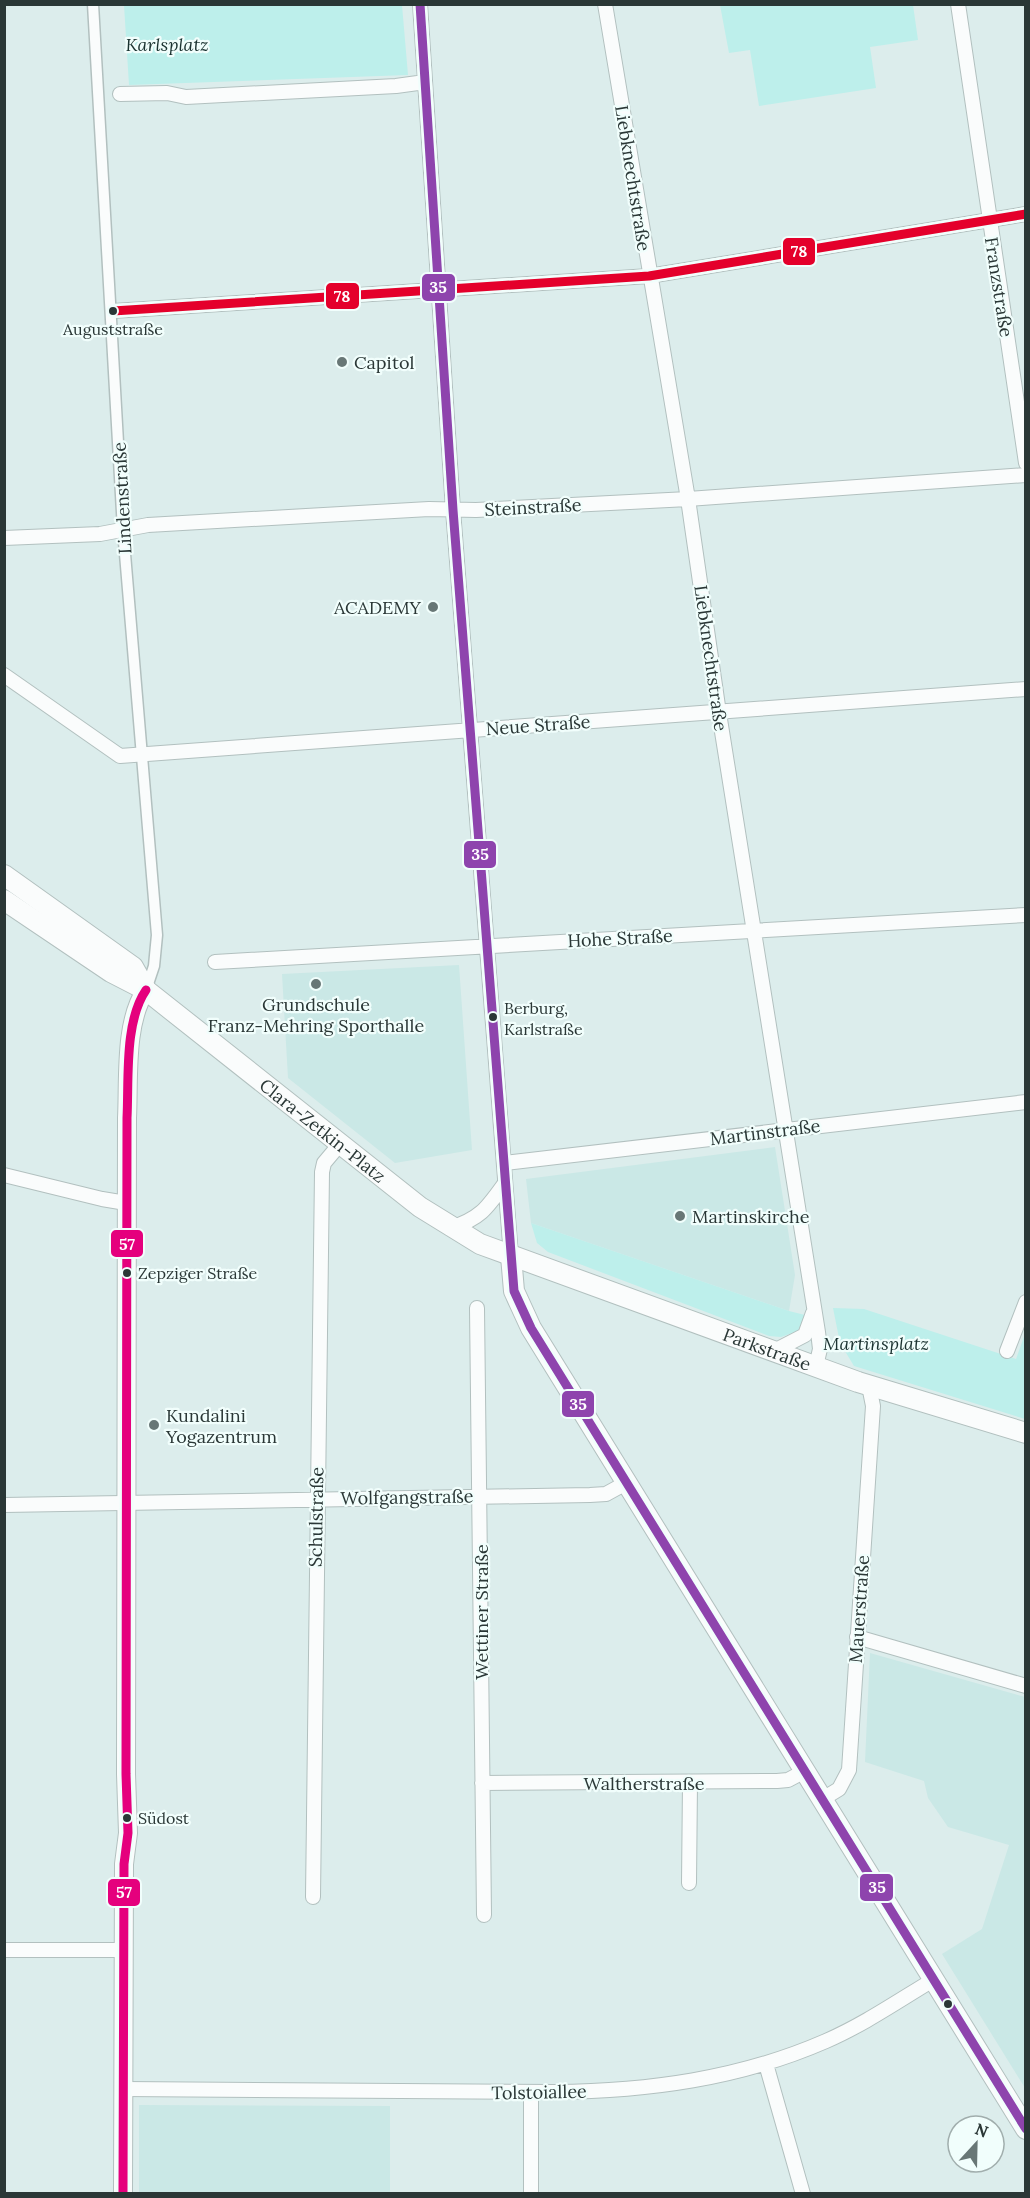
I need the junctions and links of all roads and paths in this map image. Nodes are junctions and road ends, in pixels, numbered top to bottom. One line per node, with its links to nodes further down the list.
1 (93, 4): 11 (street, Lindenstraße)
2 (420, 4): 5 (street)
3 (605, 4): 9 (street, Liebknechtstraße)
4 (958, 4): 8 (street, Franzstraße)
5 (425, 82): 6 (street); 10 (street)
6 (120, 94)
7 (1026, 214): 8 (street)
8 (989, 219): 9 (street); 12 (street, Franzstraße)
9 (649, 276): 10 (street); 14 (street, Liebknechtstraße)
10 (437, 289): 11 (street); 15 (street)
11 (113, 311): 16 (street, Lindenstraße)
12 (1026, 463)
13 (1026, 475): 14 (street, Steinstraße)
14 (688, 499): 15 (street, Steinstraße); 20 (street, Liebknechtstraße)
15 (453, 510): 16 (street, Steinstraße); 21 (street)
16 (123, 530): 17 (street, Steinstraße); 22 (street, Lindenstraße)
17 (4, 538)
18 (4, 675): 22 (street, Neue Straße)
19 (1026, 689): 20 (street, Neue Straße)
20 (719, 713): 21 (street, Neue Straße); 26 (street, Liebknechtstraße)
21 (470, 730): 22 (street, Neue Straße); 27 (street)
22 (141, 755): 29 (street, Lindenstraße)
23 (4, 875): 29 (main road)
24 (4, 900): 29 (main road)
25 (1026, 915): 26 (street, Hohe Straße)
26 (754, 931): 27 (street, Hohe Straße); 31 (street, Liebknechtstraße)
27 (485, 945): 28 (street, Hohe Straße); 33 (street)
28 (215, 962)
29 (146, 990): 32 (main road, Clara-Zetkin-Platz); 36 (street)
30 (1026, 1102): 31 (street, Martinstraße)
31 (784, 1130): 33 (street, Martinstraße); 41 (street, Liebknechtstraße)
32 (340, 1144): 37 (main road, Clara-Zetkin-Platz); 51 (street, Schulstraße)
33 (505, 1163): 35 (street)
34 (4, 1175): 36 (street)
35 (505, 1183): 37 (street); 38 (street)
36 (126, 1203): 52 (street)
37 (451, 1228): 38 (main road, Clara-Zetkin-Platz)
38 (511, 1256): 42 (main road, Parkstraße); 49 (main road)
39 (1026, 1302): 43 (street)
40 (477, 1308): 50 (street, Wettiner Straße)
41 (814, 1311): 42 (street); 44 (street, Liebknechtstraße)
42 (774, 1351): 44 (main road, Parkstraße)
43 (1007, 1351)
44 (816, 1366): 45 (main road, Parkstraße)
45 (869, 1386): 46 (main road, Parkstraße); 47 (street, Mauerstraße)
46 (895, 1394): 47 (street); 48 (main road, Parkstraße)
47 (873, 1406): 54 (street, Mauerstraße)
48 (1026, 1433)
49 (626, 1483): 50 (street, Wolfgangstraße); 56 (main road)
50 (480, 1495): 51 (street, Wolfgangstraße); 57 (street, Wettiner Straße)
51 (316, 1498): 52 (street, Wolfgangstraße); 61 (street, Schulstraße)
52 (126, 1503): 53 (street, Wolfgangstraße); 64 (street)
53 (4, 1505)
54 (857, 1637): 55 (street); 59 (street, Mauerstraße)
55 (1026, 1686)
56 (803, 1772): 58 (street, Waltherstraße); 59 (main road)
57 (482, 1783): 58 (street, Waltherstraße); 62 (street, Wettiner Straße)
58 (690, 1783): 60 (street)
59 (820, 1800): 65 (main road)
60 (689, 1883)
61 (313, 1897)
62 (484, 1915)
63 (4, 1950): 64 (street)
64 (124, 1950): 67 (street)
65 (933, 1980): 66 (street, Tolstoiallee); 69 (main road)
66 (766, 2064): 68 (street, Tolstoiallee); 72 (street)
67 (123, 2089): 68 (street, Tolstoiallee); 70 (street)
68 (531, 2092): 71 (street)
69 (1026, 2129)
70 (123, 2193)
71 (531, 2193)
72 (803, 2193)

